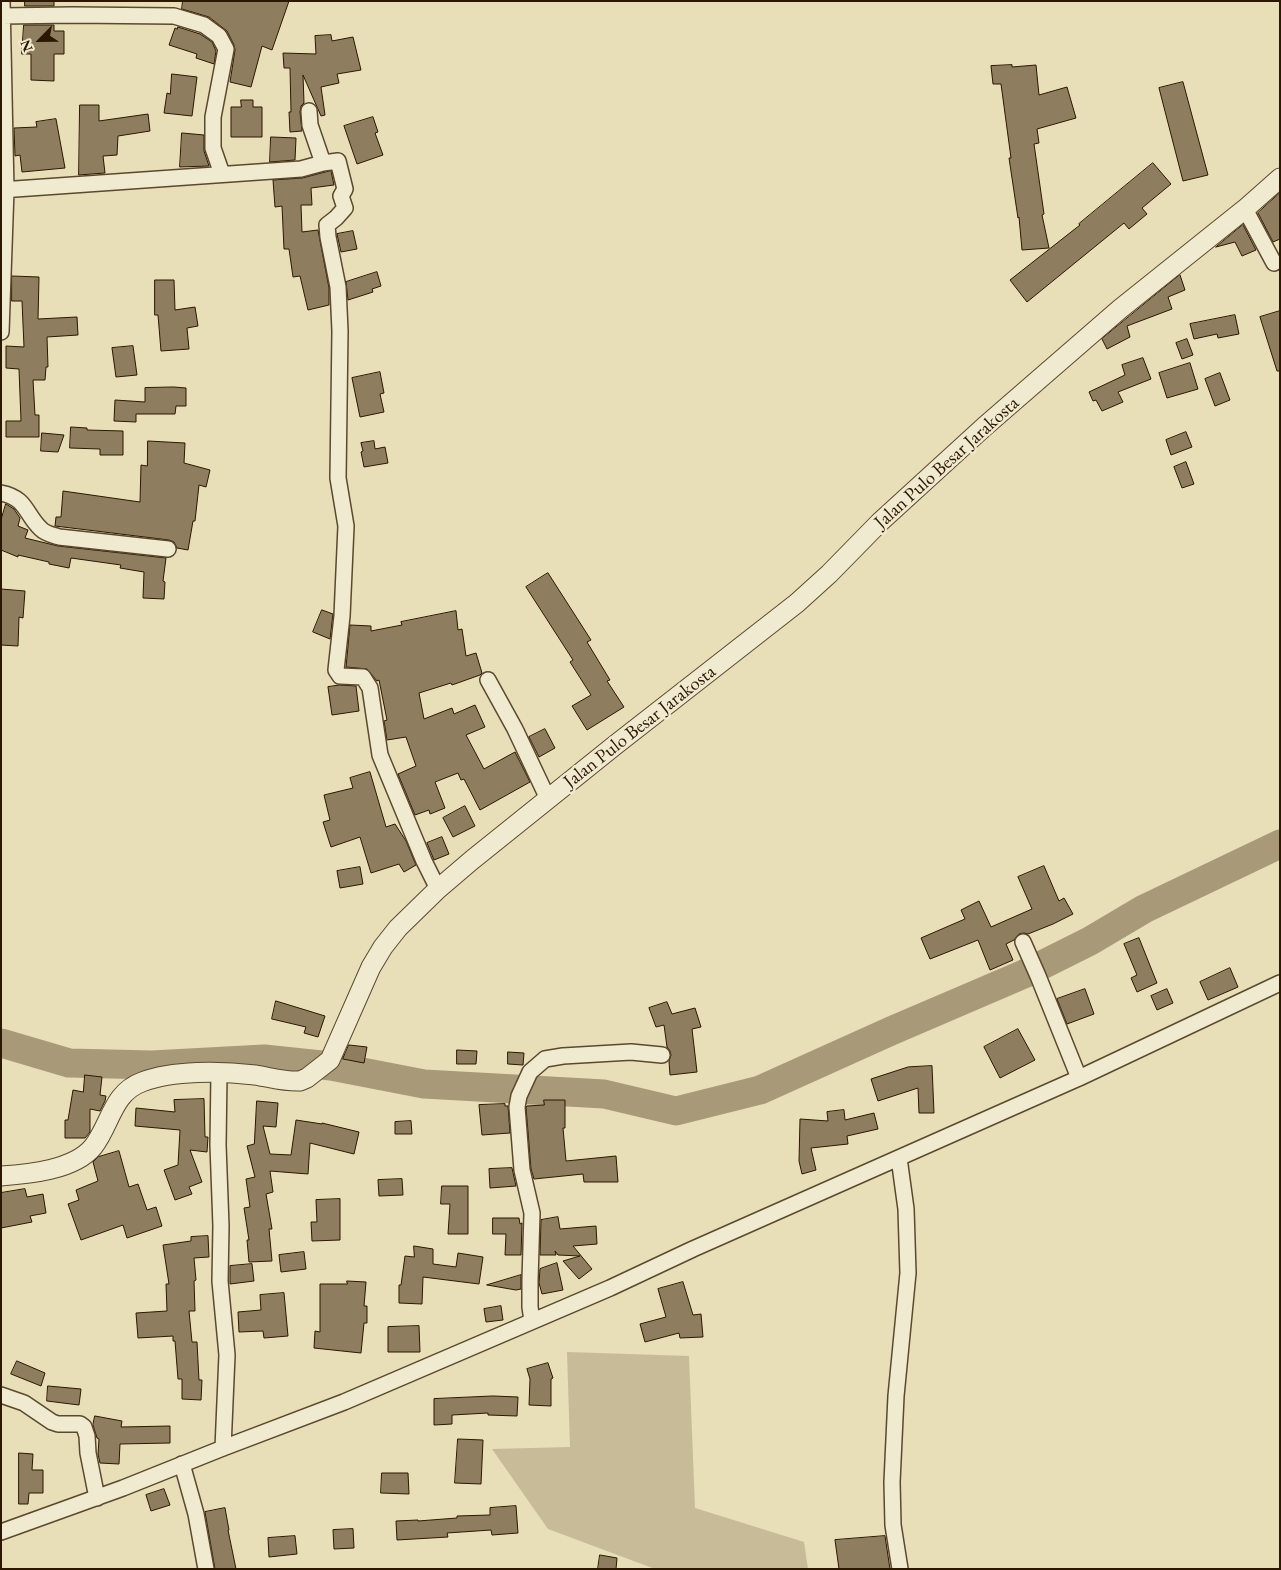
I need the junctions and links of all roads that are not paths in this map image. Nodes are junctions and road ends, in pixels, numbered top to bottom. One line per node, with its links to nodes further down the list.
1 (2, 1): 2 (street)
2 (2, 16): 3 (street); 6 (street)
3 (1, 35): 8 (street)
4 (309, 111): 5 (street)
5 (323, 163): 6 (street); 16 (street)
6 (222, 174): 8 (street)
7 (1280, 178): 9 (street, Jalan Pulo Besar Jarakosta)
8 (4, 190): 11 (street)
9 (1244, 209): 10 (street); 15 (street, Jalan Pulo Besar Jarakosta)
10 (1274, 263)
11 (1, 332)
12 (1, 494): 13 (street)
13 (168, 550)
14 (488, 680): 15 (street)
15 (548, 799): 16 (street, Jalan Pulo Besar Jarakosta)
16 (438, 889): 20 (street, Jalan Pulo Besar Jarakosta)
17 (1025, 946): 21 (street)
18 (1280, 983): 21 (street)
19 (662, 1055): 24 (street)
20 (219, 1073): 23 (street, Jalan Pulo Besar Jarakosta); 26 (street)
21 (1079, 1078): 22 (street)
22 (899, 1158): 24 (street); 31 (street)
23 (1, 1176)
24 (532, 1321): 26 (street)
25 (1, 1394): 28 (street)
26 (223, 1448): 27 (street)
27 (182, 1464): 28 (street); 30 (street)
28 (97, 1498): 29 (street)
29 (1, 1532)
30 (206, 1569)
31 (900, 1569)

